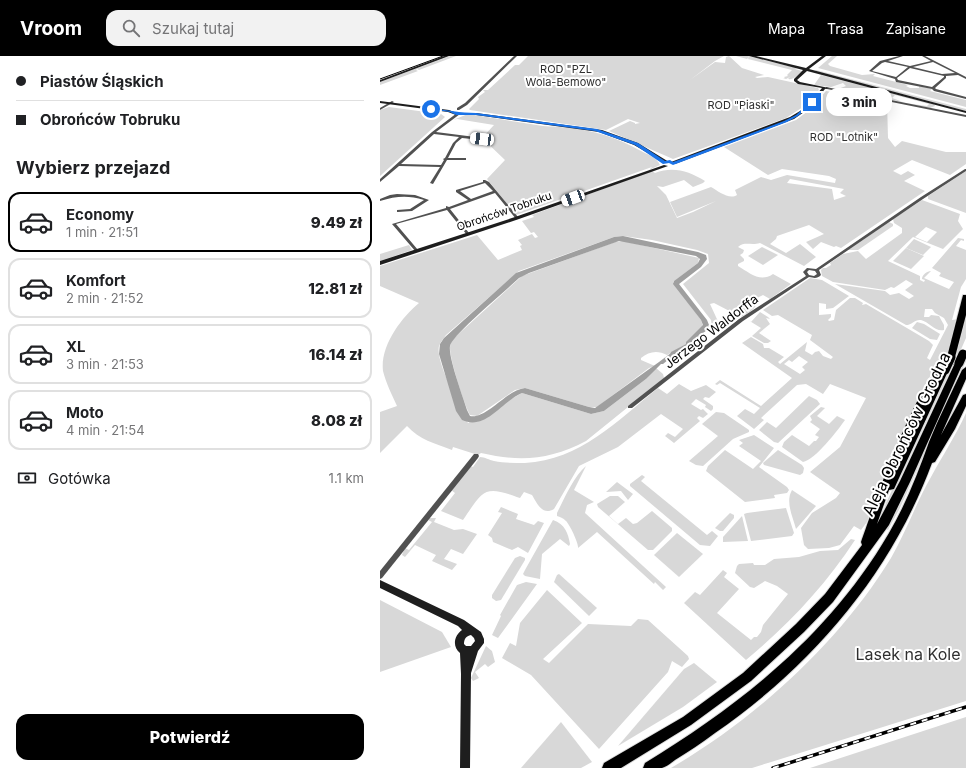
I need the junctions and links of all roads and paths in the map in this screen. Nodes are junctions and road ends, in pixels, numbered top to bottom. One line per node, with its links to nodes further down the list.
1 (436, 56): 15 (street)
2 (447, 56): 18 (street)
3 (516, 56): 28 (street)
4 (751, 56): 12 (street)
5 (765, 56): 12 (street)
6 (824, 56): 12 (street)
7 (902, 56): 9 (street)
8 (924, 56): 10 (street)
9 (883, 61): 11 (street); 16 (street)
10 (934, 61): 11 (street); 13 (street)
11 (910, 67): 14 (street); 16 (street)
12 (808, 68): 19 (street); 24 (street); 25 (street)
13 (958, 74): 14 (street); 17 (street)
14 (945, 76): 20 (street)
15 (380, 77)
16 (896, 78): 20 (street)
17 (966, 78)
18 (380, 81)
19 (824, 88): 27 (street); 36 (street, Obrońców Tobruku)
20 (934, 88): 21 (street)
21 (966, 98)
22 (380, 101): 23 (street)
23 (392, 103): 26 (street); 28 (street)
24 (938, 104): 27 (street); 29 (street)
25 (966, 108)
26 (380, 109)
27 (934, 110): 30 (street)
28 (458, 111): 31 (street); 36 (street)
29 (966, 112)
30 (966, 116)
31 (433, 133): 32 (street); 37 (street)
32 (462, 136): 33 (street); 34 (street)
33 (484, 141)
34 (445, 159): 35 (street); 38 (street)
35 (465, 159)
36 (668, 163): 47 (street, Obrońców Tobruku)
37 (398, 165): 38 (street); 40 (street)
38 (441, 166): 41 (street)
39 (966, 170): 51 (street)
40 (380, 181)
41 (432, 183)
42 (494, 192): 44 (street); 44 (street); 47 (street)
43 (380, 200): 46 (street)
44 (470, 200): 45 (street)
45 (447, 207): 48 (street); 49 (street)
46 (398, 211)
47 (517, 218): 48 (street, Obrońców Tobruku)
48 (468, 234): 49 (street, Obrońców Tobruku)
49 (417, 251): 50 (street, Obrońców Tobruku)
50 (380, 263)
51 (817, 270): 52 (street); 52 (street)
52 (808, 276): 56 (street, Jerzego Waldorffa)
53 (966, 297): 59 (highway, bridge)
54 (964, 359): 58 (highway, Aleja Obrońców Grodna); 59 (highway); 60 (highway, Aleja Obrońców Grodna)
55 (966, 397): 58 (highway)
56 (630, 407)
57 (476, 456): 61 (street)
58 (924, 472): 71 (highway, Aleja Obrońców Grodna)
59 (876, 518): 60 (highway)
60 (860, 557): 70 (highway, Aleja Obrońców Grodna)
61 (380, 576)
62 (380, 584): 63 (street)
63 (453, 621): 64 (street); 65 (street)
64 (471, 631): 65 (street); 66 (street)
65 (462, 635): 67 (street)
66 (474, 649): 67 (street); 68 (street)
67 (464, 651): 68 (street)
68 (466, 674): 69 (street)
69 (465, 768)
70 (609, 768)
71 (650, 768)

